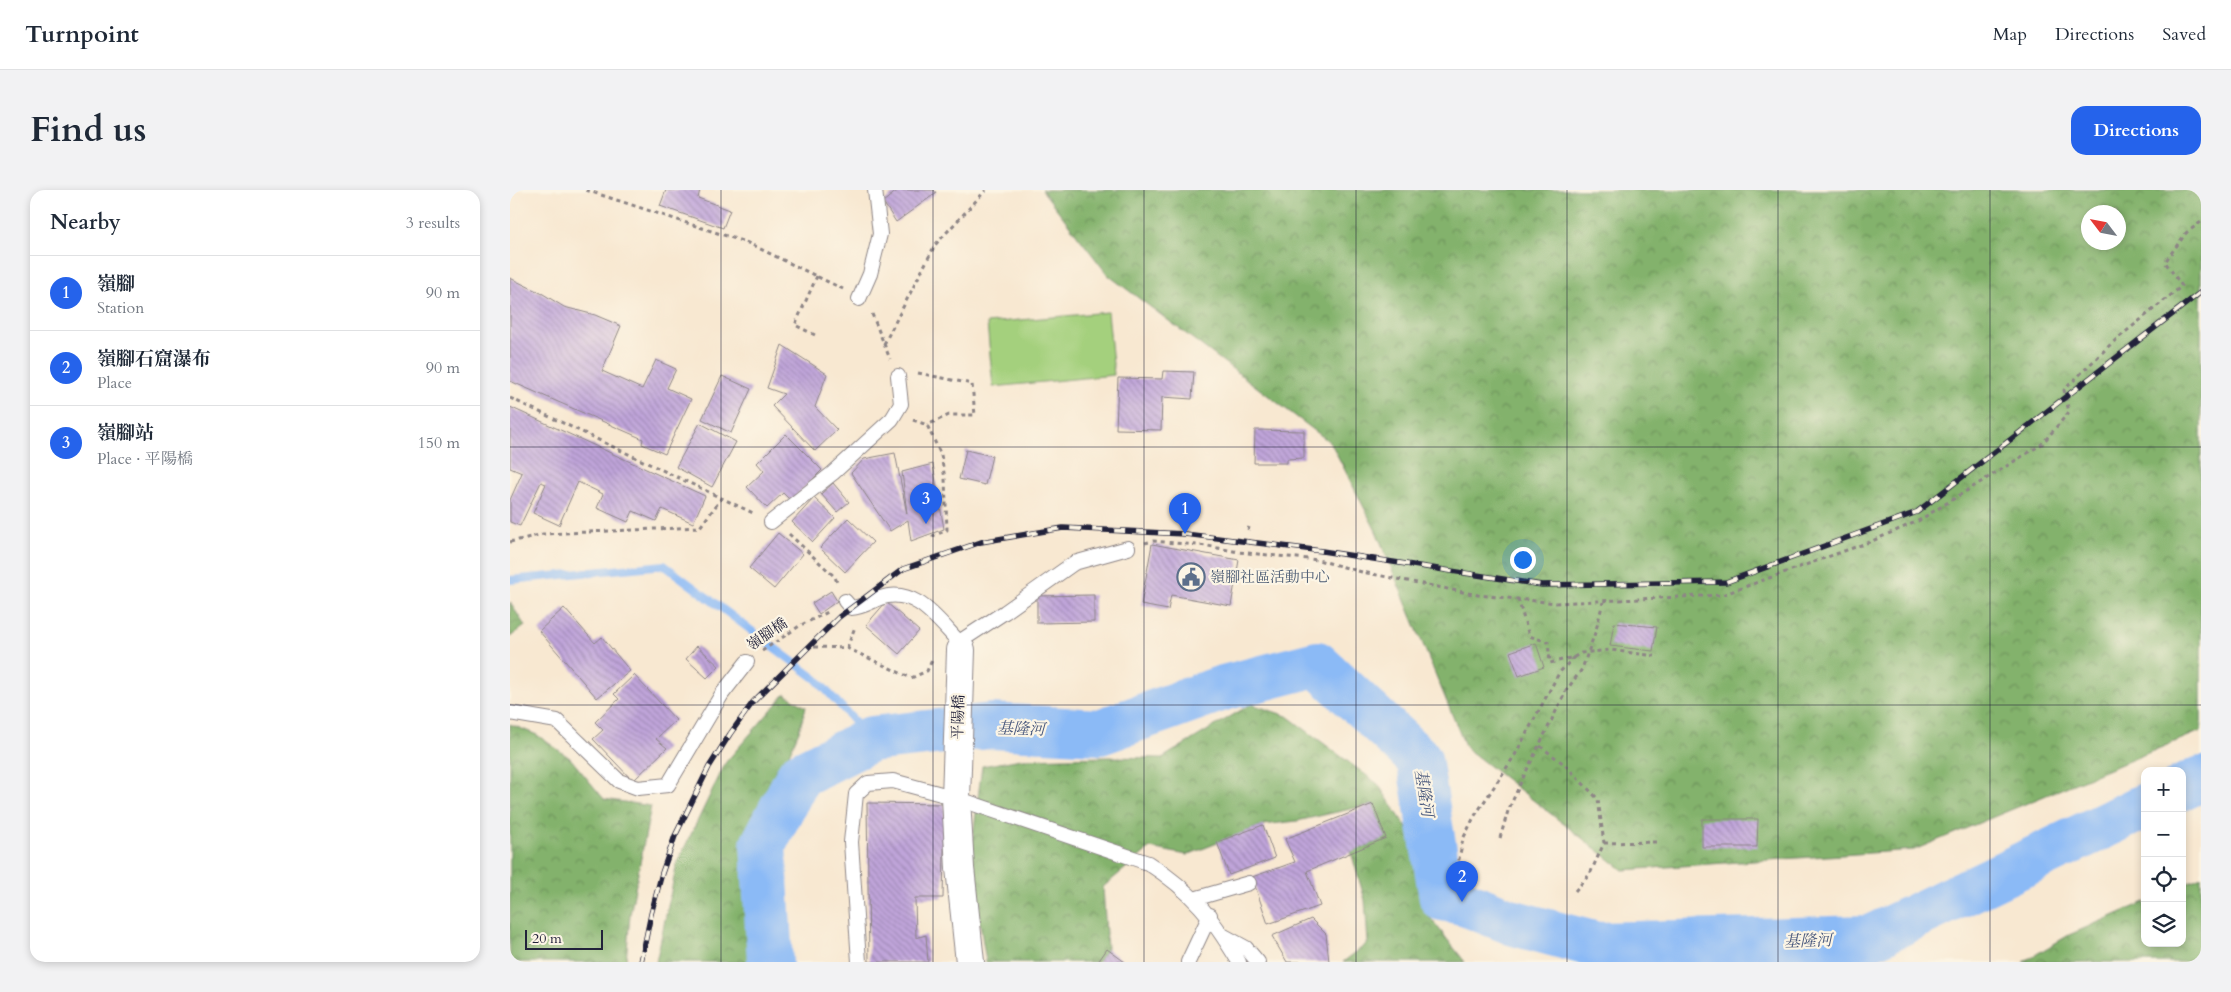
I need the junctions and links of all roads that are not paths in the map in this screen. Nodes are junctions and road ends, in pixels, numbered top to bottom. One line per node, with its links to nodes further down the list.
1 (875, 190): 2 (lane)
2 (859, 299)
3 (898, 376): 4 (lane)
4 (771, 522)
5 (1128, 548): 7 (lane)
6 (845, 602): 7 (lane)
7 (960, 646): 10 (street, 平陽橋)
8 (747, 662): 9 (lane)
9 (510, 713)
10 (956, 791): 12 (lane); 15 (lane); 16 (street, 平陽橋)
11 (1249, 883): 12 (lane)
12 (1194, 899): 13 (lane)
13 (1210, 915): 14 (lane); 17 (lane)
14 (1223, 935): 18 (lane); 19 (lane)
15 (859, 962)
16 (970, 962)
17 (1188, 962)
18 (1240, 962)
19 (1258, 962)

